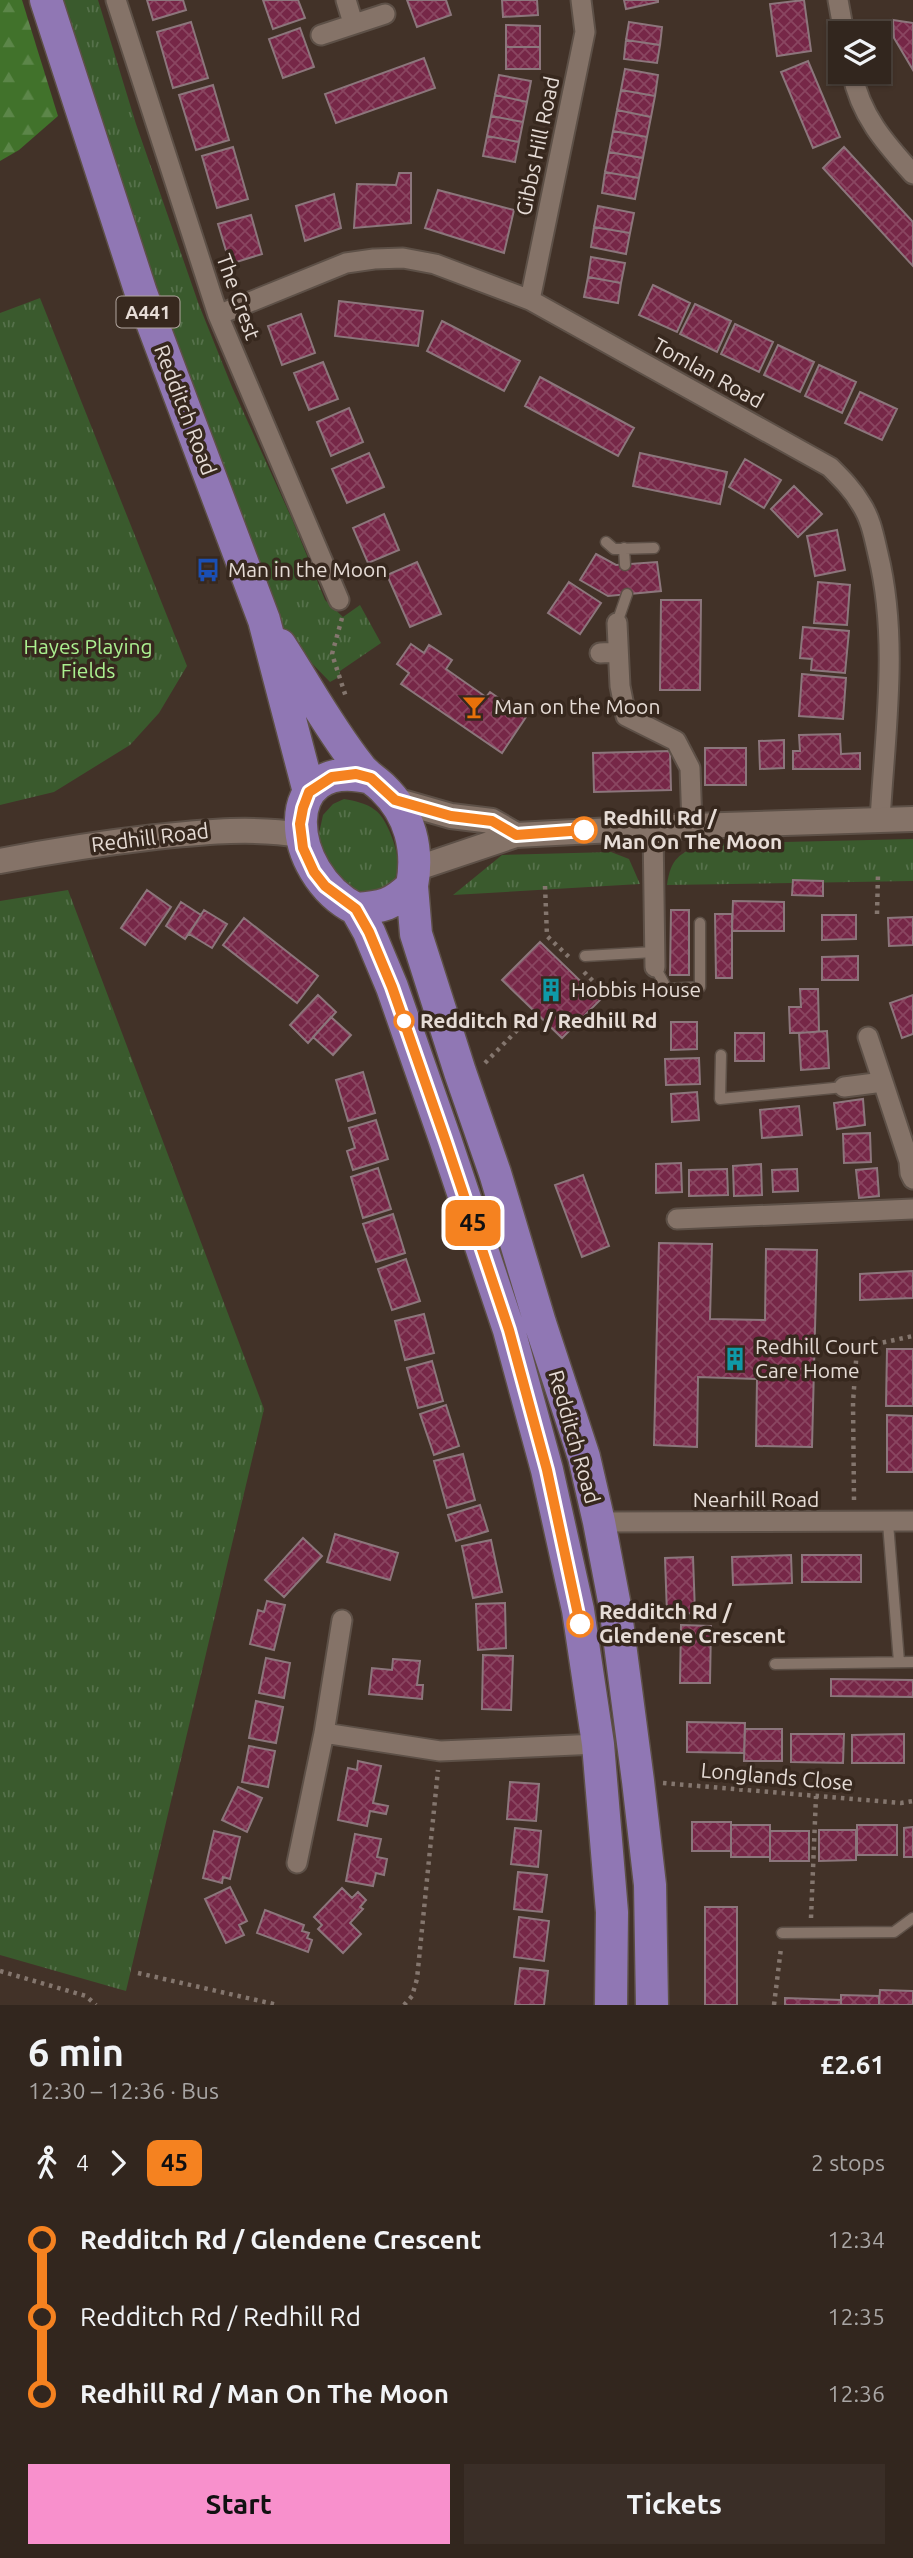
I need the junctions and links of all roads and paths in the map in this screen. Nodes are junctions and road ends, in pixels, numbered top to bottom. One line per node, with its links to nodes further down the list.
1 (46, 0): 20 (highway, Redditch Road / A441)
2 (116, 0): 13 (street, The Crest)
3 (346, 0): 8 (street)
4 (581, 0): 12 (street, Gibbs Hill Road)
5 (838, 0): 7 (street)
6 (385, 15): 8 (street)
7 (842, 21)
8 (353, 23): 9 (street)
9 (321, 35)
10 (854, 84): 11 (street)
11 (913, 174)
12 (530, 300): 13 (street, Tomlan Road); 27 (street, Tomlan Road)
13 (218, 315): 19 (street, The Crest)
14 (606, 542): 15 (lane)
15 (624, 548): 16 (lane); 17 (lane)
16 (654, 548)
17 (625, 565)
18 (627, 594): 21 (lane)
19 (340, 600): 22 (path)
20 (264, 620): 23 (highway, Redditch Road / A441); 24 (highway, Redditch Road / A441)
21 (617, 623): 28 (street)
22 (349, 709)
23 (371, 778): 24 (highway); 25 (highway, A441)
24 (309, 792): 30 (highway, A441)
25 (395, 800): 31 (street); 34 (highway, A441)
26 (913, 819): 27 (street)
27 (880, 820): 28 (street)
28 (692, 826): 29 (street)
29 (653, 828): 31 (street); 40 (street)
30 (301, 835): 32 (street, Redhill Road); 36 (highway, A441)
31 (516, 835): 34 (street)
32 (0, 861)
33 (878, 874): 37 (path)
34 (414, 877): 36 (highway); 53 (highway, Redditch Road / A441)
35 (545, 886): 41 (path)
36 (356, 909): 61 (highway, Redditch Road)
37 (877, 914)
38 (700, 923): 40 (lane)
39 (584, 957): 40 (lane)
40 (654, 960)
41 (606, 994)
42 (535, 1012): 45 (path)
43 (869, 1037): 46 (street)
44 (721, 1055): 47 (lane)
45 (480, 1068)
46 (883, 1082): 47 (street); 48 (street)
47 (844, 1087)
48 (913, 1179)
49 (913, 1209): 50 (street)
50 (677, 1219)
51 (913, 1336): 54 (path)
52 (913, 1521): 55 (street, Nearhill Road)
53 (599, 1522): 54 (street, Nearhill Road); 63 (highway, Redditch Road / A441)
54 (854, 1522): 55 (street, Nearhill Road)
55 (888, 1523): 57 (lane)
56 (342, 1620): 60 (street)
57 (899, 1662): 58 (lane); 59 (lane)
58 (913, 1662)
59 (775, 1664)
60 (324, 1733): 62 (street); 66 (street)
61 (597, 1744): 62 (street); 75 (highway, Redditch Road)
62 (440, 1751): 74 (path)
63 (639, 1781): 64 (path, Longlands Close); 76 (highway, Redditch Road / A441)
64 (816, 1796): 65 (path, Longlands Close); 68 (path)
65 (913, 1801)
66 (298, 1863)
67 (913, 1918): 68 (lane)
68 (811, 1931): 69 (lane)
69 (782, 1933): 77 (path)
70 (0, 1971): 72 (path)
71 (138, 1973): 73 (path)
72 (96, 2005)
73 (278, 2005)
74 (404, 2005)
75 (611, 2005)
76 (652, 2005)
77 (774, 2005)

